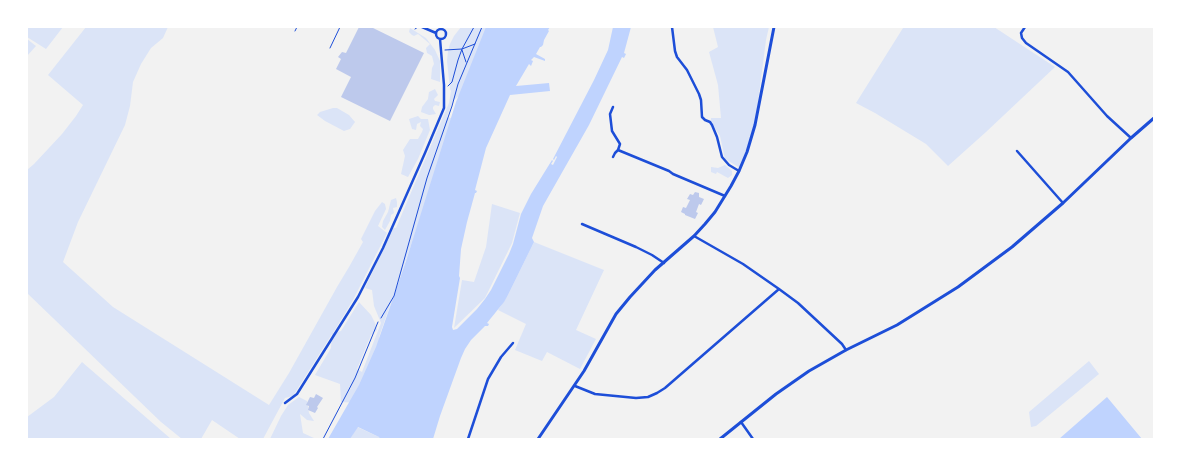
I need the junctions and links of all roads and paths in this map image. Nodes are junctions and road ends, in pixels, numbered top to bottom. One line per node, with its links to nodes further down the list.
1 (297, 27): 11 (lane)
2 (340, 27): 15 (lane)
3 (418, 27): 10 (path)
4 (422, 27): 12 (street)
5 (474, 27): 16 (path)
6 (482, 27): 14 (path)
7 (672, 27): 26 (street)
8 (774, 27): 26 (street)
9 (1025, 27): 22 (street)
10 (415, 29)
11 (295, 31)
12 (436, 33): 13 (street); 13 (street)
13 (440, 40): 19 (street)
14 (475, 44): 16 (path); 18 (path)
15 (330, 48)
16 (462, 49): 17 (path); 18 (path); 19 (path)
17 (445, 50)
18 (466, 63): 33 (path)
19 (444, 91): 37 (street)
20 (613, 107): 23 (street)
21 (1154, 118): 22 (street)
22 (1131, 138): 28 (street)
23 (618, 150): 25 (street); 27 (street)
24 (1017, 151): 28 (street)
25 (613, 157)
26 (739, 172): 27 (street)
27 (725, 196): 30 (street)
28 (1063, 203): 35 (street)
29 (582, 224): 31 (street)
30 (694, 236): 31 (street); 32 (street)
31 (664, 263): 36 (street)
32 (779, 289): 35 (street); 36 (street)
33 (378, 322): 39 (lane)
34 (513, 343): 40 (street)
35 (846, 350): 38 (street)
36 (575, 386): 41 (street)
37 (285, 403)
38 (741, 422): 42 (street); 43 (street)
39 (323, 439)
40 (468, 439)
41 (538, 439)
42 (720, 439)
43 (754, 439)

